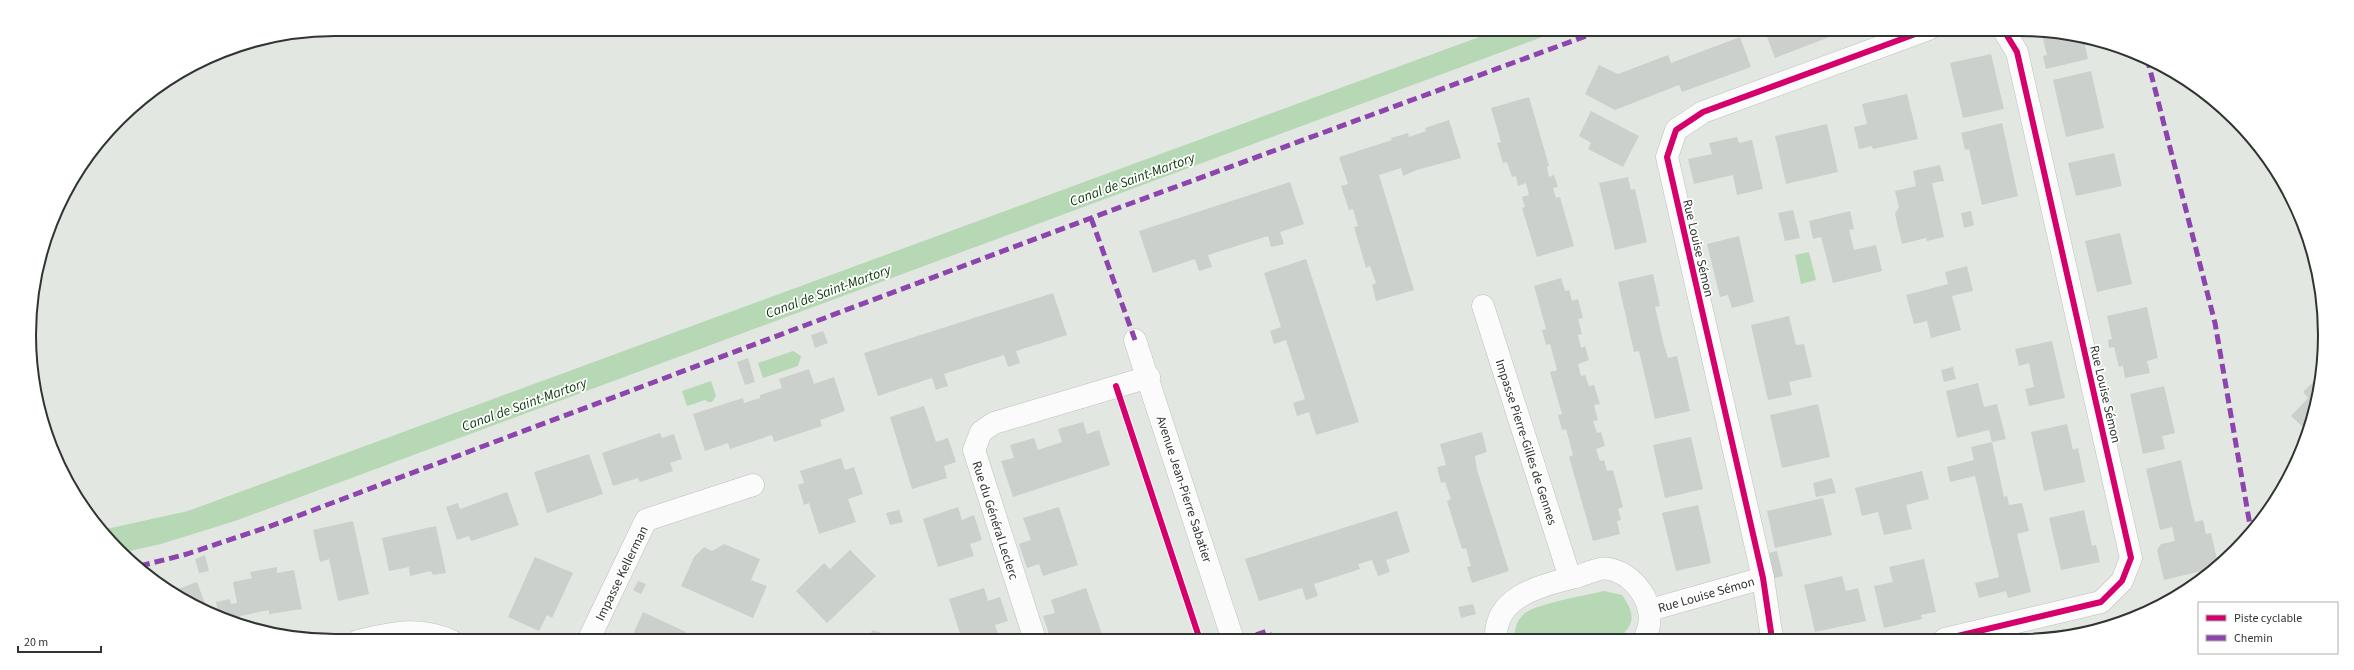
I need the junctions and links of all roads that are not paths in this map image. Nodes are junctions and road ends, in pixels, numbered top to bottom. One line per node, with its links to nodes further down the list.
1 (1910, 36): 8 (street, Rue Louise Sémon)
2 (2007, 36): 18 (street, Rue Louise Sémon)
3 (1483, 306): 7 (street, Impasse Pierre-Gilles de Gennes)
4 (1135, 340): 5 (street, Avenue Jean-Pierre Sabatier)
5 (1149, 377): 13 (street, Rue du Général Leclerc); 14 (street, Avenue Jean-Pierre Sabatier)
6 (753, 485): 12 (street, Impasse Kellerman)
7 (1570, 578): 9 (street, Rue Louise Sémon); 15 (street, Rue Louise Sémon)
8 (1763, 578): 9 (street, Rue Louise Sémon); 17 (street, Rue Louise Sémon)
9 (1650, 610): 16 (street, Rue Louise Sémon)
10 (390, 634): 11 (street)
11 (431, 634)
12 (591, 634)
13 (1033, 634)
14 (1231, 634)
15 (1497, 634)
16 (1647, 634)
17 (1771, 634)
18 (1966, 634)

